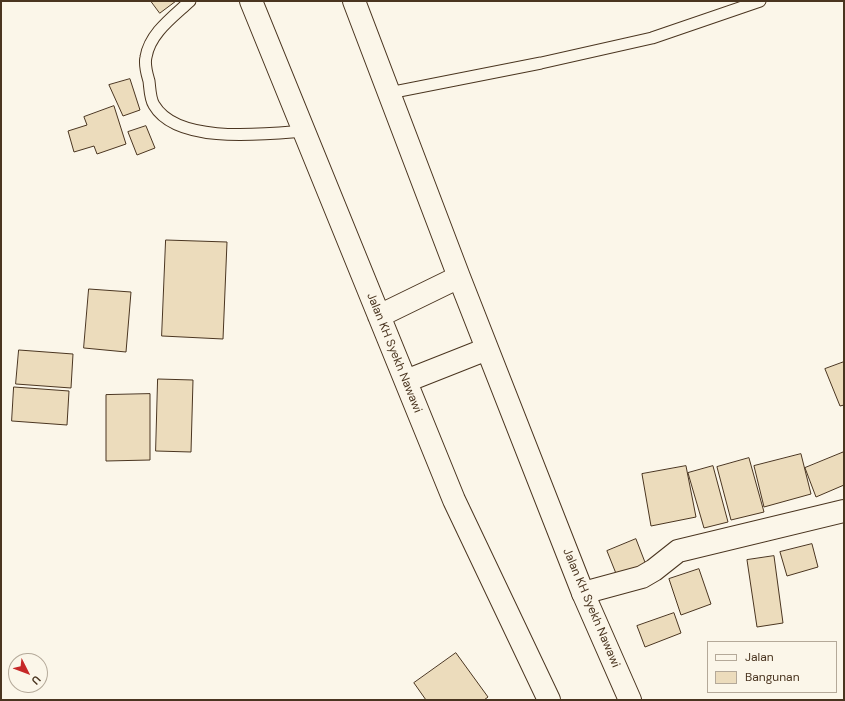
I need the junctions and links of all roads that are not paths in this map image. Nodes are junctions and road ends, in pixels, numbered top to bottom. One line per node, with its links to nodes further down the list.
1 (190, 1): 6 (lane)
2 (251, 1): 6 (main road, Jalan KH Syekh Nawawi)
3 (354, 1): 5 (main road, Jalan KH Syekh Nawawi)
4 (760, 1): 5 (lane)
5 (389, 93): 7 (main road, Jalan KH Syekh Nawawi)
6 (304, 131): 8 (main road, Jalan KH Syekh Nawawi)
7 (460, 277): 8 (main road); 9 (main road, Jalan KH Syekh Nawawi)
8 (379, 316): 10 (main road, Jalan KH Syekh Nawawi)
9 (488, 349): 10 (main road); 12 (main road, Jalan KH Syekh Nawawi)
10 (406, 381): 13 (main road, Jalan KH Syekh Nawawi)
11 (844, 511): 12 (main road)
12 (583, 593): 14 (main road, Jalan KH Syekh Nawawi)
13 (549, 700)
14 (630, 700)

